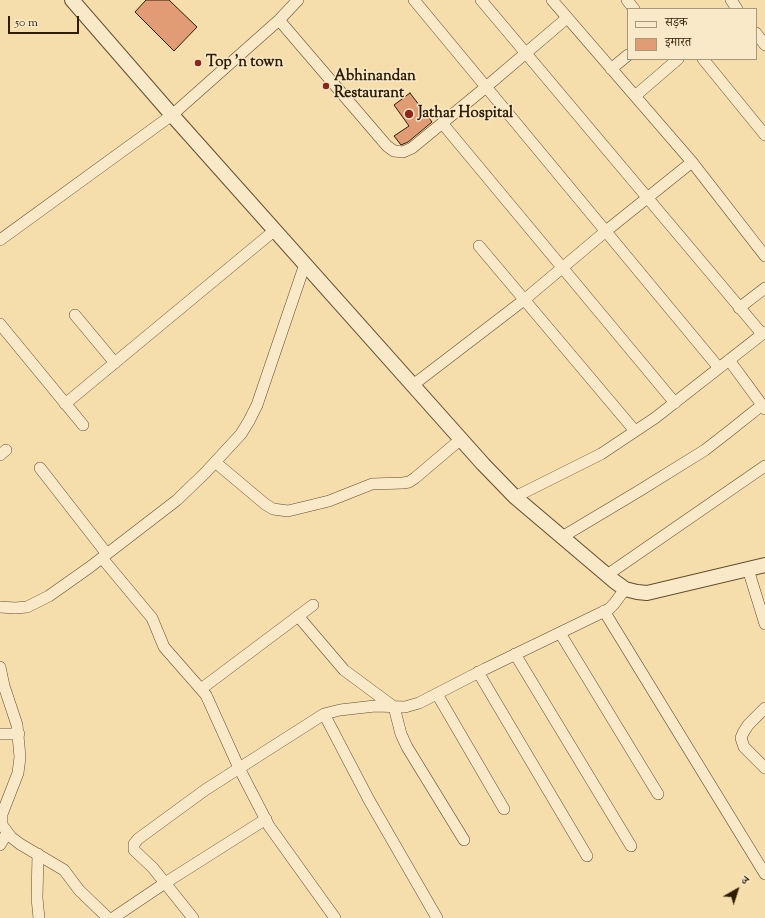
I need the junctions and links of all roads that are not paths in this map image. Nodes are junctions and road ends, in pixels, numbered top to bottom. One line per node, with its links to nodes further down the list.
1 (72, 0): 19 (street)
2 (298, 0): 9 (street)
3 (414, 0): 17 (street)
4 (480, 0): 12 (street)
5 (552, 0): 8 (street)
6 (627, 0): 7 (street)
7 (633, 8)
8 (567, 18): 12 (street); 16 (street)
9 (279, 20): 19 (street); 20 (street)
10 (757, 35): 11 (street)
11 (765, 45)
12 (526, 53): 17 (street); 23 (street)
13 (627, 56): 16 (street)
14 (677, 60): 18 (street)
15 (704, 60): 21 (street)
16 (611, 69): 18 (street)
17 (486, 87): 20 (street); 25 (street)
18 (635, 96): 22 (street)
19 (172, 115): 24 (street); 26 (street)
20 (442, 123): 30 (street)
21 (765, 135)
22 (692, 162): 23 (street); 28 (street)
23 (647, 198): 25 (street); 33 (street)
24 (275, 230): 29 (street); 38 (street)
25 (606, 231): 30 (street); 39 (street)
26 (0, 240)
27 (479, 246): 32 (street)
28 (765, 256)
29 (305, 264): 40 (street); 47 (street)
30 (563, 268): 32 (street); 41 (street)
31 (765, 288): 33 (street)
32 (524, 300): 40 (street); 45 (street)
33 (740, 308): 36 (street)
34 (75, 315): 38 (street)
35 (0, 324): 42 (street)
36 (763, 333): 37 (street)
37 (729, 360): 39 (street); 43 (street)
38 (115, 363): 42 (street)
39 (719, 368): 41 (street)
40 (413, 385): 46 (street)
41 (675, 403): 45 (street)
42 (65, 404): 44 (street)
43 (763, 407): 51 (street)
44 (83, 425)
45 (635, 431): 50 (street)
46 (461, 439): 47 (street); 50 (street)
47 (215, 462): 52 (street)
48 (765, 466): 55 (street)
49 (40, 468): 52 (street)
50 (515, 497): 51 (street)
51 (562, 537): 55 (street)
52 (105, 556): 58 (street); 67 (street)
53 (765, 565): 54 (street)
54 (748, 569): 56 (street); 61 (street)
55 (607, 575): 56 (street)
56 (625, 589): 59 (street)
57 (313, 605): 60 (street)
58 (0, 607)
59 (604, 612): 62 (street); 86 (street)
60 (298, 616): 67 (street); 69 (street)
61 (765, 624)
62 (560, 632): 63 (street); 76 (street)
63 (515, 654): 65 (street); 83 (street)
64 (0, 667): 66 (street)
65 (478, 672): 68 (street); 85 (street)
66 (2, 686): 73 (street)
67 (201, 689): 74 (street)
68 (437, 694): 69 (street); 78 (street)
69 (394, 707): 71 (street); 81 (street)
70 (765, 708): 75 (street)
71 (324, 714): 74 (street); 93 (street)
72 (0, 734): 73 (street)
73 (19, 734): 77 (street)
74 (239, 768): 79 (street); 87 (street)
75 (765, 768)
76 (658, 794)
77 (2, 808): 80 (street)
78 (504, 809)
79 (266, 819): 87 (street); 92 (street)
80 (7, 833): 82 (street); 84 (street)
81 (464, 840)
82 (0, 845)
83 (631, 846)
84 (38, 854): 88 (street); 89 (street)
85 (587, 856)
86 (765, 874)
87 (165, 883): 90 (street); 91 (street)
88 (39, 918)
89 (108, 918)
90 (113, 918)
91 (193, 918)
92 (335, 918)
93 (437, 918)

